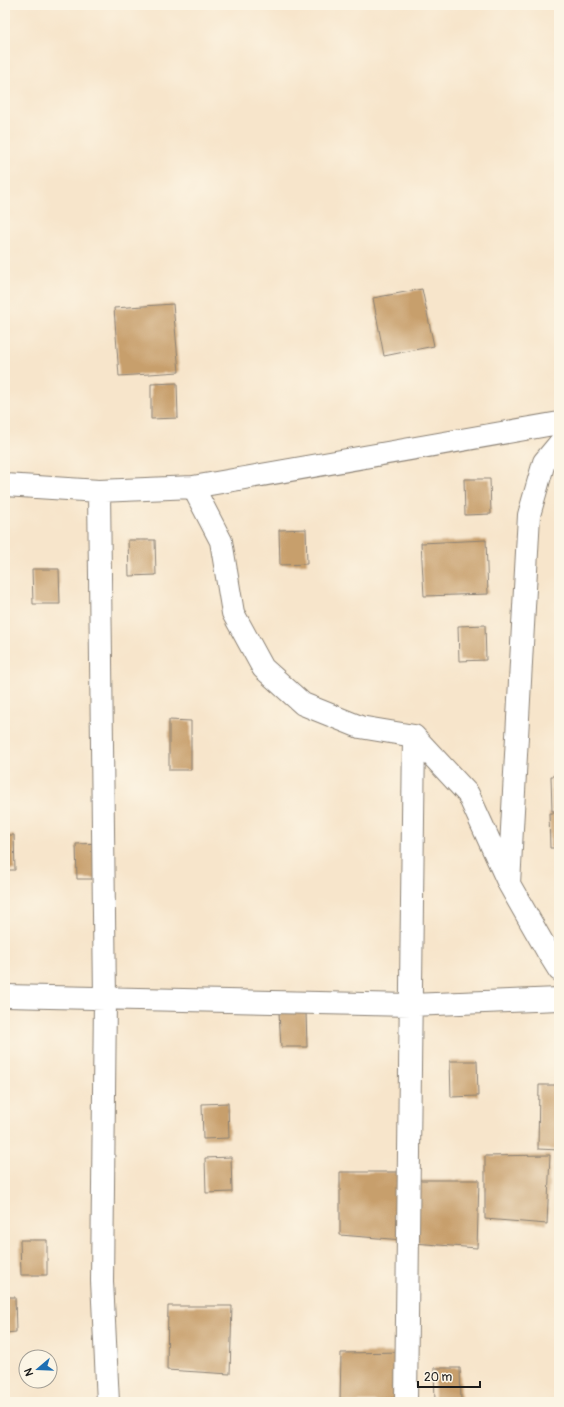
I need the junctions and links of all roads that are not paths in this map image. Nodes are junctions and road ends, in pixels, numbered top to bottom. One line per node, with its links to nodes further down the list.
1 (559, 424): 4 (street)
2 (559, 444): 7 (street)
3 (5, 485): 5 (street)
4 (193, 487): 5 (street); 6 (street)
5 (99, 491): 10 (street)
6 (414, 736): 7 (street); 12 (street)
7 (509, 884): 8 (street)
8 (559, 970)
9 (5, 996): 10 (street)
10 (105, 999): 12 (street); 13 (street)
11 (559, 999): 12 (street)
12 (411, 1006): 14 (street)
13 (108, 1402)
14 (406, 1402)

